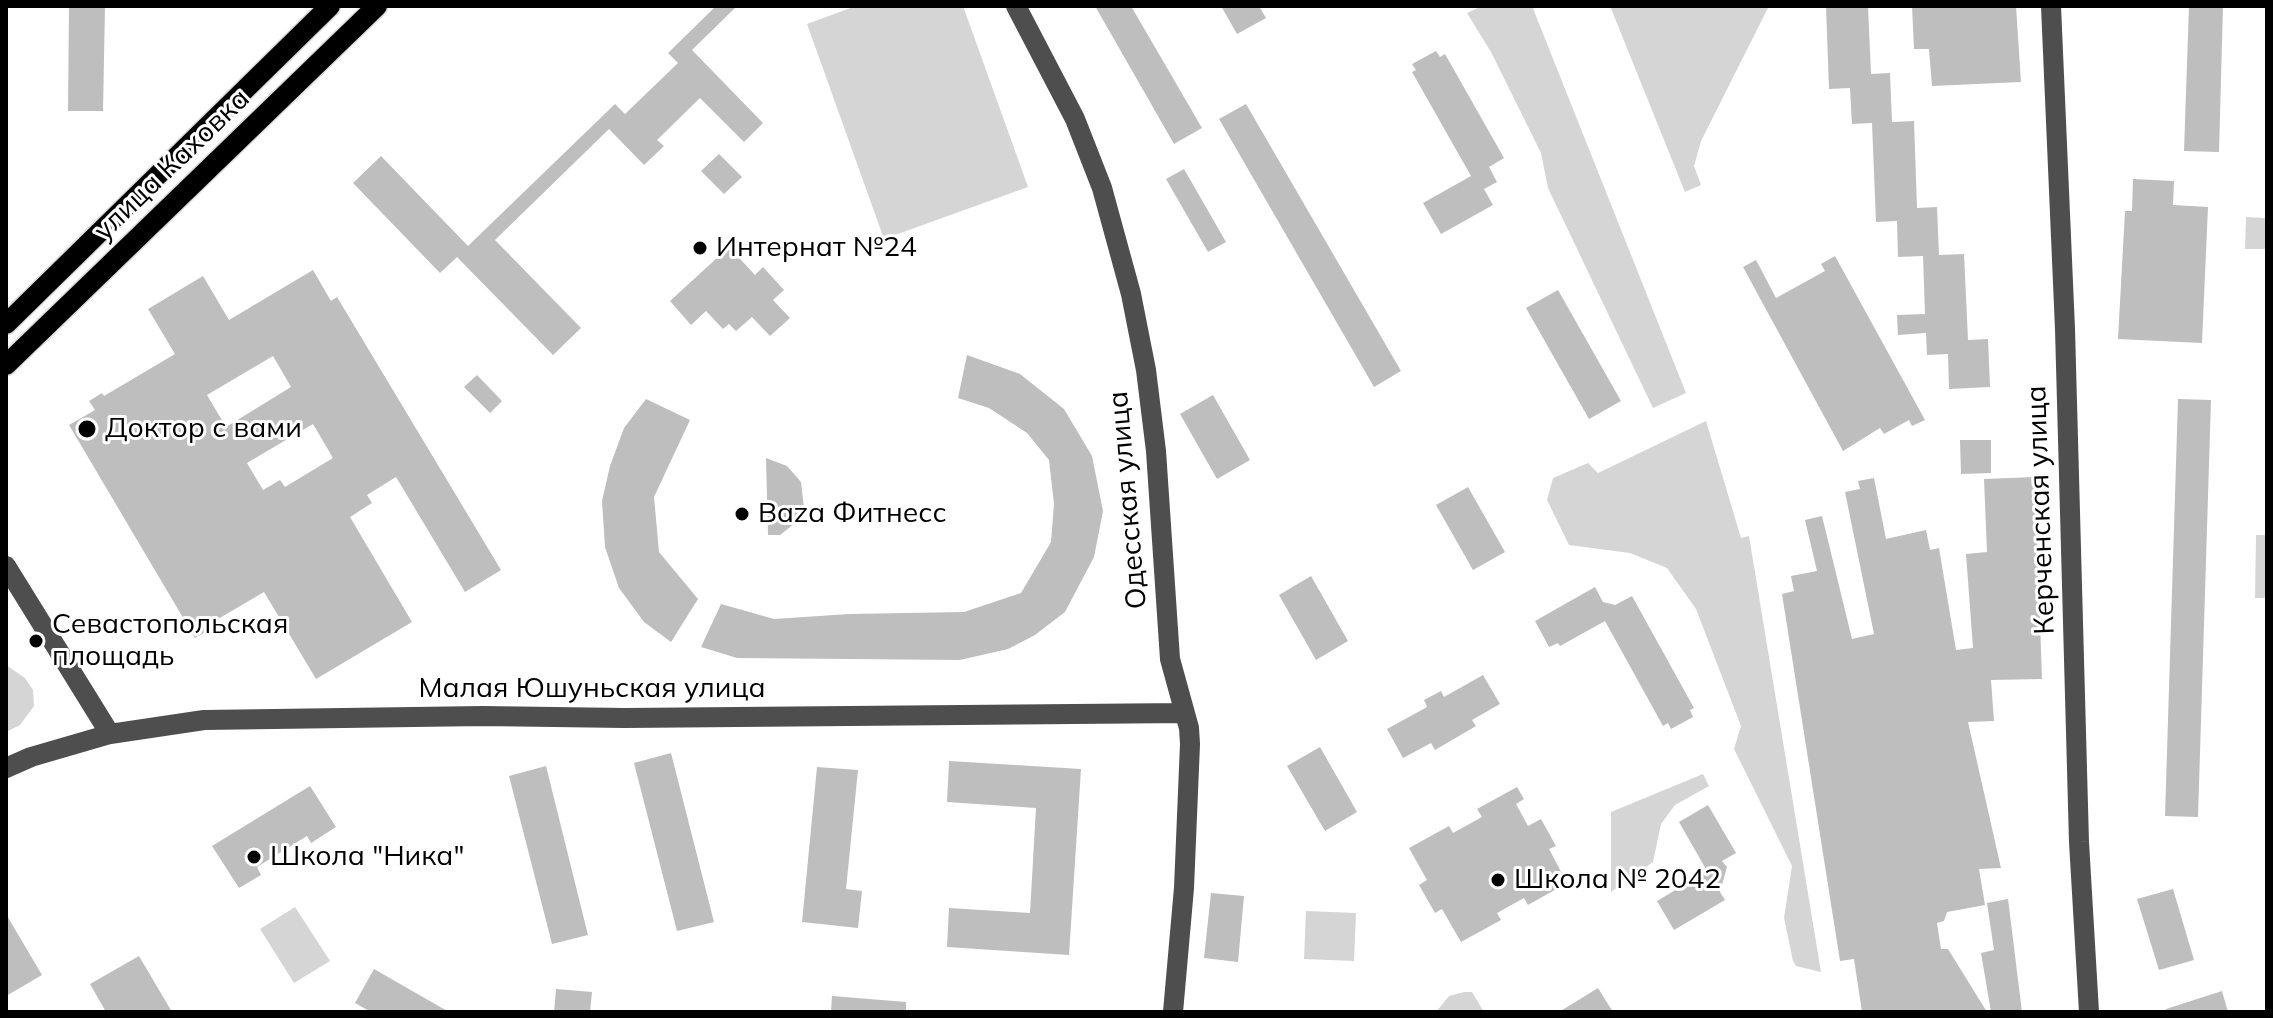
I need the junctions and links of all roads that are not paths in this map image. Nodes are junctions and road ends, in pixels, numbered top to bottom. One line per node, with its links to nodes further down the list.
1 (330, 6): 5 (main road, улица Каховка)
2 (377, 6): 6 (main road, улица Каховка)
3 (1016, 6): 8 (street, Одесская улица)
4 (2051, 6): 12 (street, Керченская улица)
5 (6, 324)
6 (6, 365)
7 (6, 566): 9 (street)
8 (1185, 713): 9 (street, Малая Юшуньская улица); 11 (street, Одесская улица)
9 (110, 734): 10 (street, Малая Юшуньская улица)
10 (6, 768)
11 (1173, 1012)
12 (2089, 1012)

